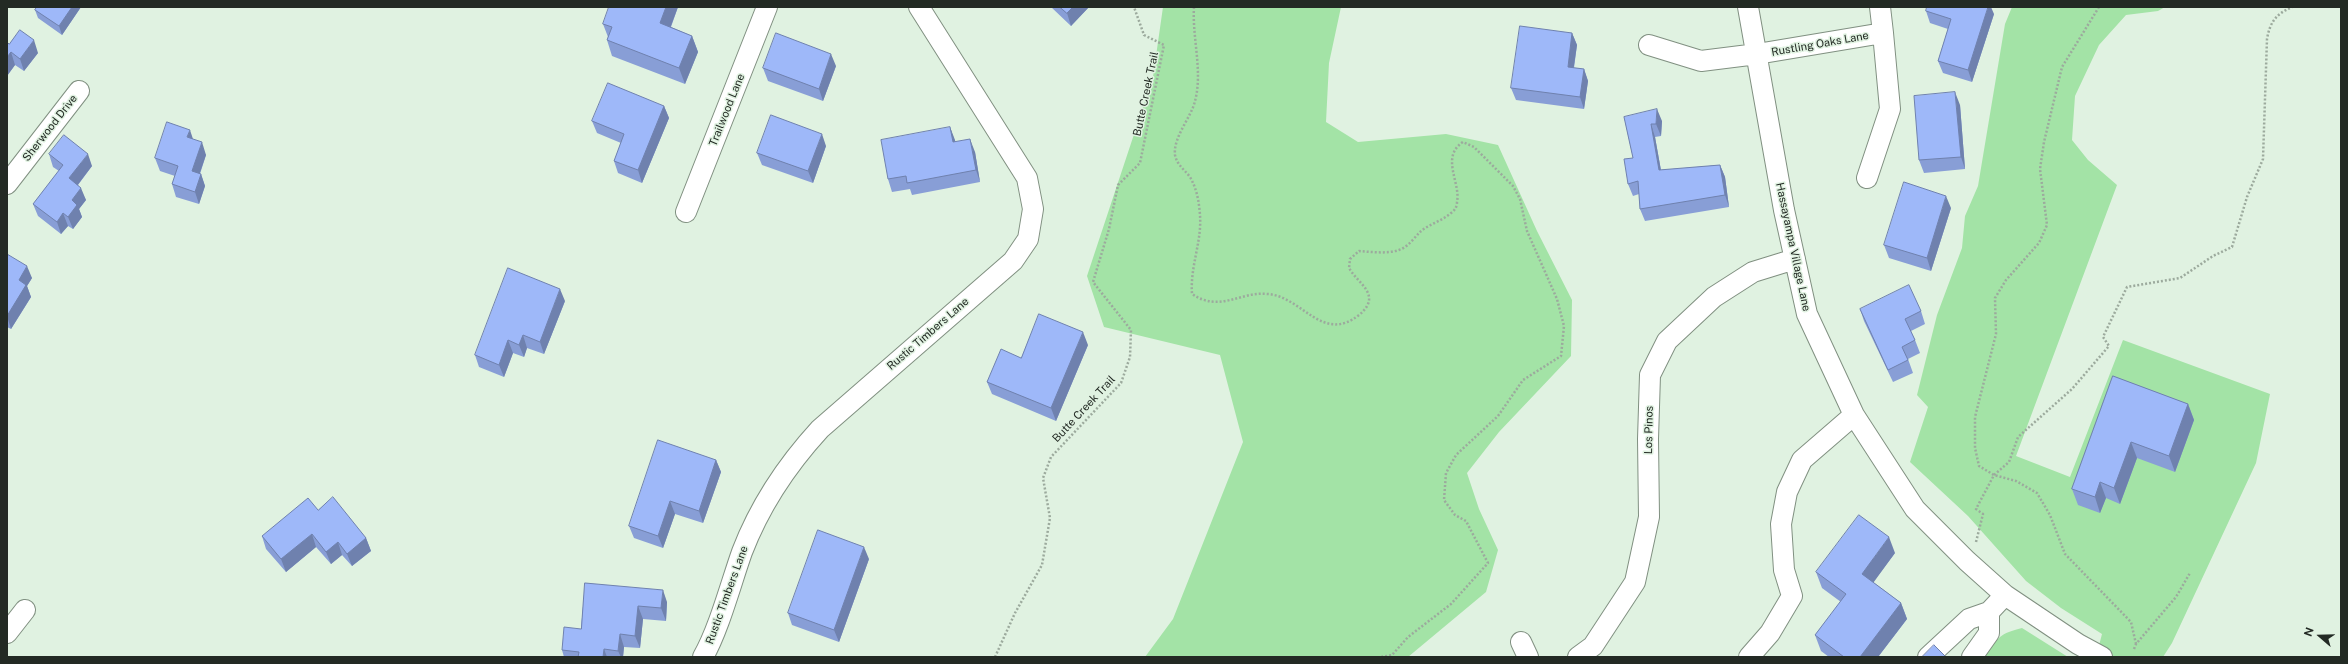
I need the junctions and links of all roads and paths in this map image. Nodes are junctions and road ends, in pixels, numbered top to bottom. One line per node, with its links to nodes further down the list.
1 (767, 7): 17 (street, Trailwood Lane)
2 (919, 7): 29 (street, Rustic Timbers Lane)
3 (1134, 7): 30 (path, Butte Creek Trail)
4 (1194, 7): 31 (path)
5 (1748, 7): 13 (street, Hassayampa Village Lane)
6 (1880, 7): 11 (street, Rustling Oaks Lane)
7 (2099, 7): 20 (path)
8 (2285, 7): 10 (path)
9 (2292, 7): 10 (path)
10 (2282, 12): 20 (path)
11 (1884, 33): 13 (street, Rustling Oaks Lane); 15 (street, Rustling Oaks Lane)
12 (1649, 45): 13 (street, Rustling Oaks Lane)
13 (1757, 54): 18 (street, Hassayampa Village Lane)
14 (79, 91): 16 (street, Sherwood Drive)
15 (1867, 178)
16 (7, 184)
17 (686, 212)
18 (1795, 259): 19 (street, Hassayampa Village Lane); 32 (street, Los Pinos)
19 (1854, 415): 21 (street, Hassayampa Village Lane); 33 (street)
20 (1994, 475): 21 (path); 27 (path)
21 (1967, 561): 23 (street, Hassayampa Village Lane)
22 (2190, 573): 27 (path)
23 (2005, 595): 25 (street); 36 (street, Hassayampa Village Lane)
24 (25, 610): 26 (street)
25 (1989, 612): 34 (street); 35 (street)
26 (7, 633)
27 (2136, 644): 28 (path)
28 (2134, 649)
29 (703, 657)
30 (995, 657)
31 (1382, 657)
32 (1579, 657)
33 (1750, 657)
34 (1928, 657)
35 (1972, 657)
36 (2102, 657)

